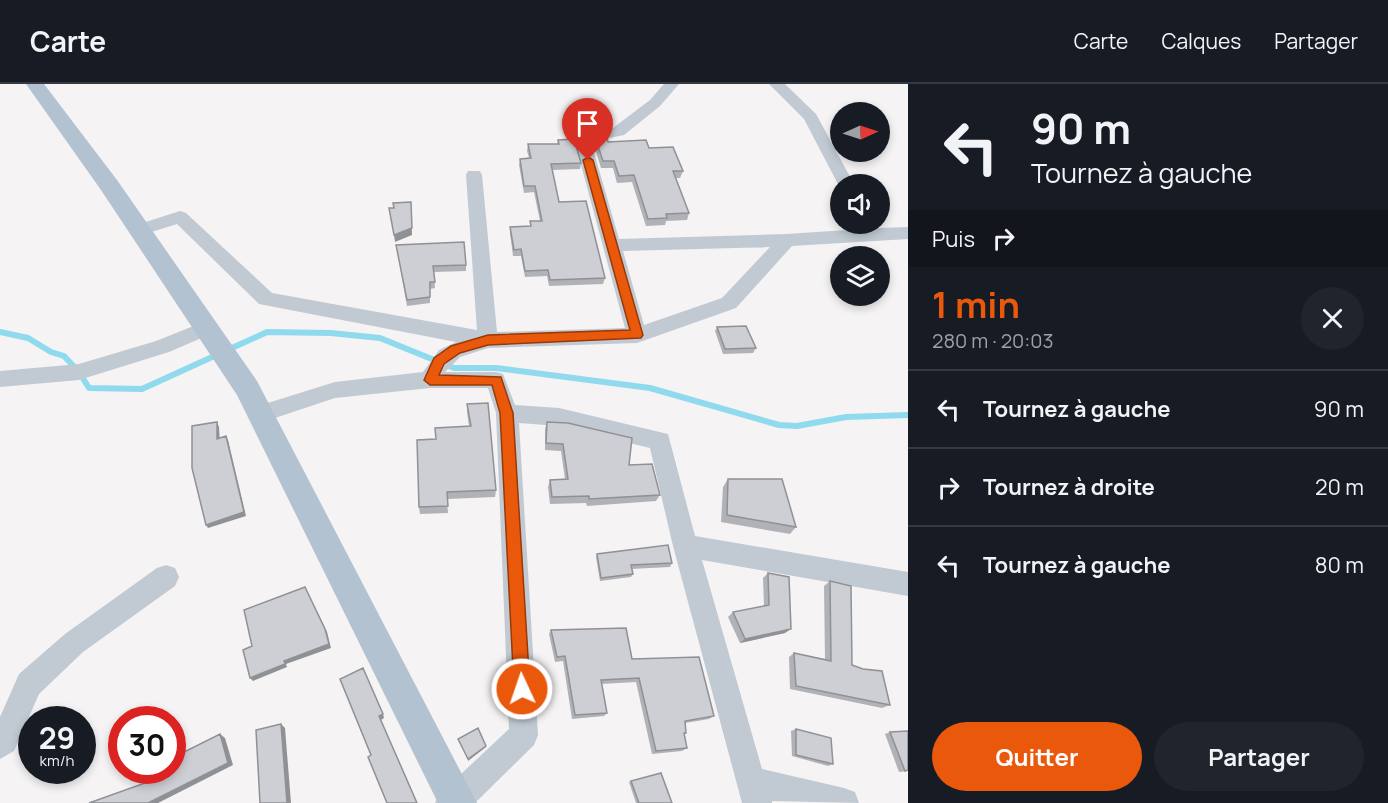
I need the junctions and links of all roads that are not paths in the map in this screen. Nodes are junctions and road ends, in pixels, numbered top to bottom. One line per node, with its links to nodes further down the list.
1 (35, 84): 6 (main road)
2 (672, 84): 11 (street)
3 (776, 84): 4 (street)
4 (841, 174)
5 (474, 175): 13 (street)
6 (139, 230): 13 (street); 14 (main road)
7 (890, 231): 8 (street)
8 (908, 233)
9 (833, 234): 10 (street)
10 (787, 240): 11 (street); 12 (street)
11 (612, 245): 12 (street)
12 (637, 335): 13 (street)
13 (488, 340): 16 (street)
14 (217, 345): 15 (street); 18 (main road)
15 (0, 379)
16 (430, 380): 17 (street); 18 (street)
17 (507, 413): 19 (street); 24 (street)
18 (260, 414): 24 (main road)
19 (685, 546): 21 (street); 23 (street)
20 (166, 577): 22 (street)
21 (908, 584)
22 (0, 744)
23 (753, 792): 25 (street)
24 (455, 802)
25 (844, 803)

